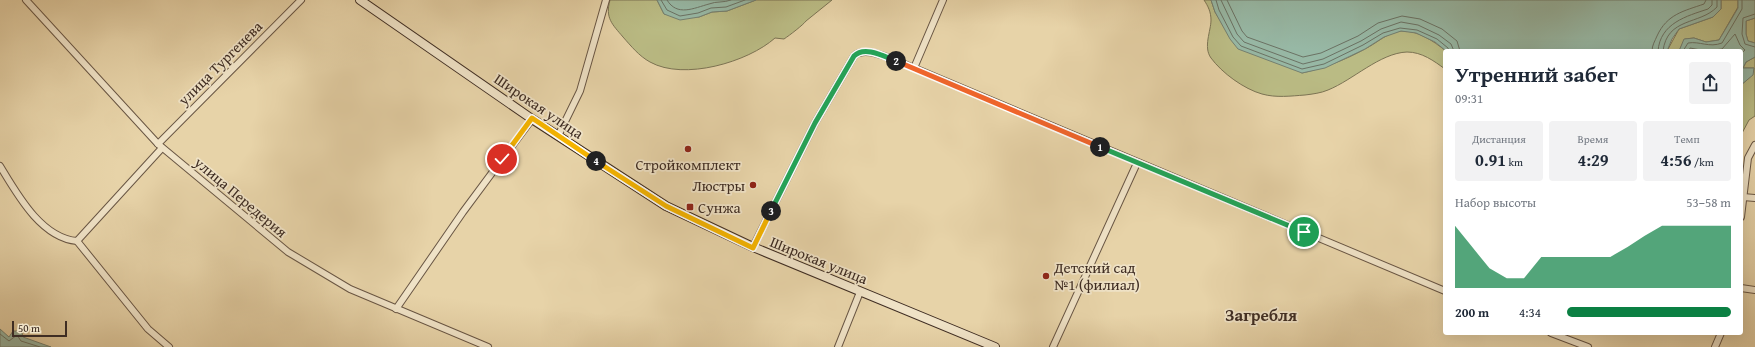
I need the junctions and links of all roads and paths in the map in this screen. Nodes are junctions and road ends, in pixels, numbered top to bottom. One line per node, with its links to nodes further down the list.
1 (26, 0): 10 (street, улица Передерия)
2 (301, 0): 10 (street, улица Тургенева)
3 (360, 0): 7 (street, Широкая улица)
4 (606, 0): 8 (street)
5 (943, 0): 6 (street)
6 (914, 68): 11 (street); 16 (street)
7 (532, 118): 8 (street, Широкая улица); 21 (street)
8 (558, 136): 16 (street, Широкая улица)
9 (1755, 145): 13 (street)
10 (160, 146): 15 (street, улица Тургенева); 21 (street, улица Передерия)
11 (1137, 163): 18 (street); 28 (street)
12 (0, 166): 15 (street)
13 (1743, 196): 14 (street)
14 (1755, 198)
15 (77, 242): 24 (street)
16 (753, 248): 20 (street, Широкая улица)
17 (1743, 288): 19 (street)
18 (1443, 290)
19 (1755, 290)
20 (860, 292): 26 (street); 27 (street, Широкая улица)
21 (396, 309): 25 (street, улица Передерия)
22 (1556, 335): 29 (street)
23 (1720, 335): 30 (street)
24 (169, 347)
25 (488, 347)
26 (838, 347)
27 (994, 347)
28 (1053, 347)
29 (1588, 347)
30 (1715, 347)

